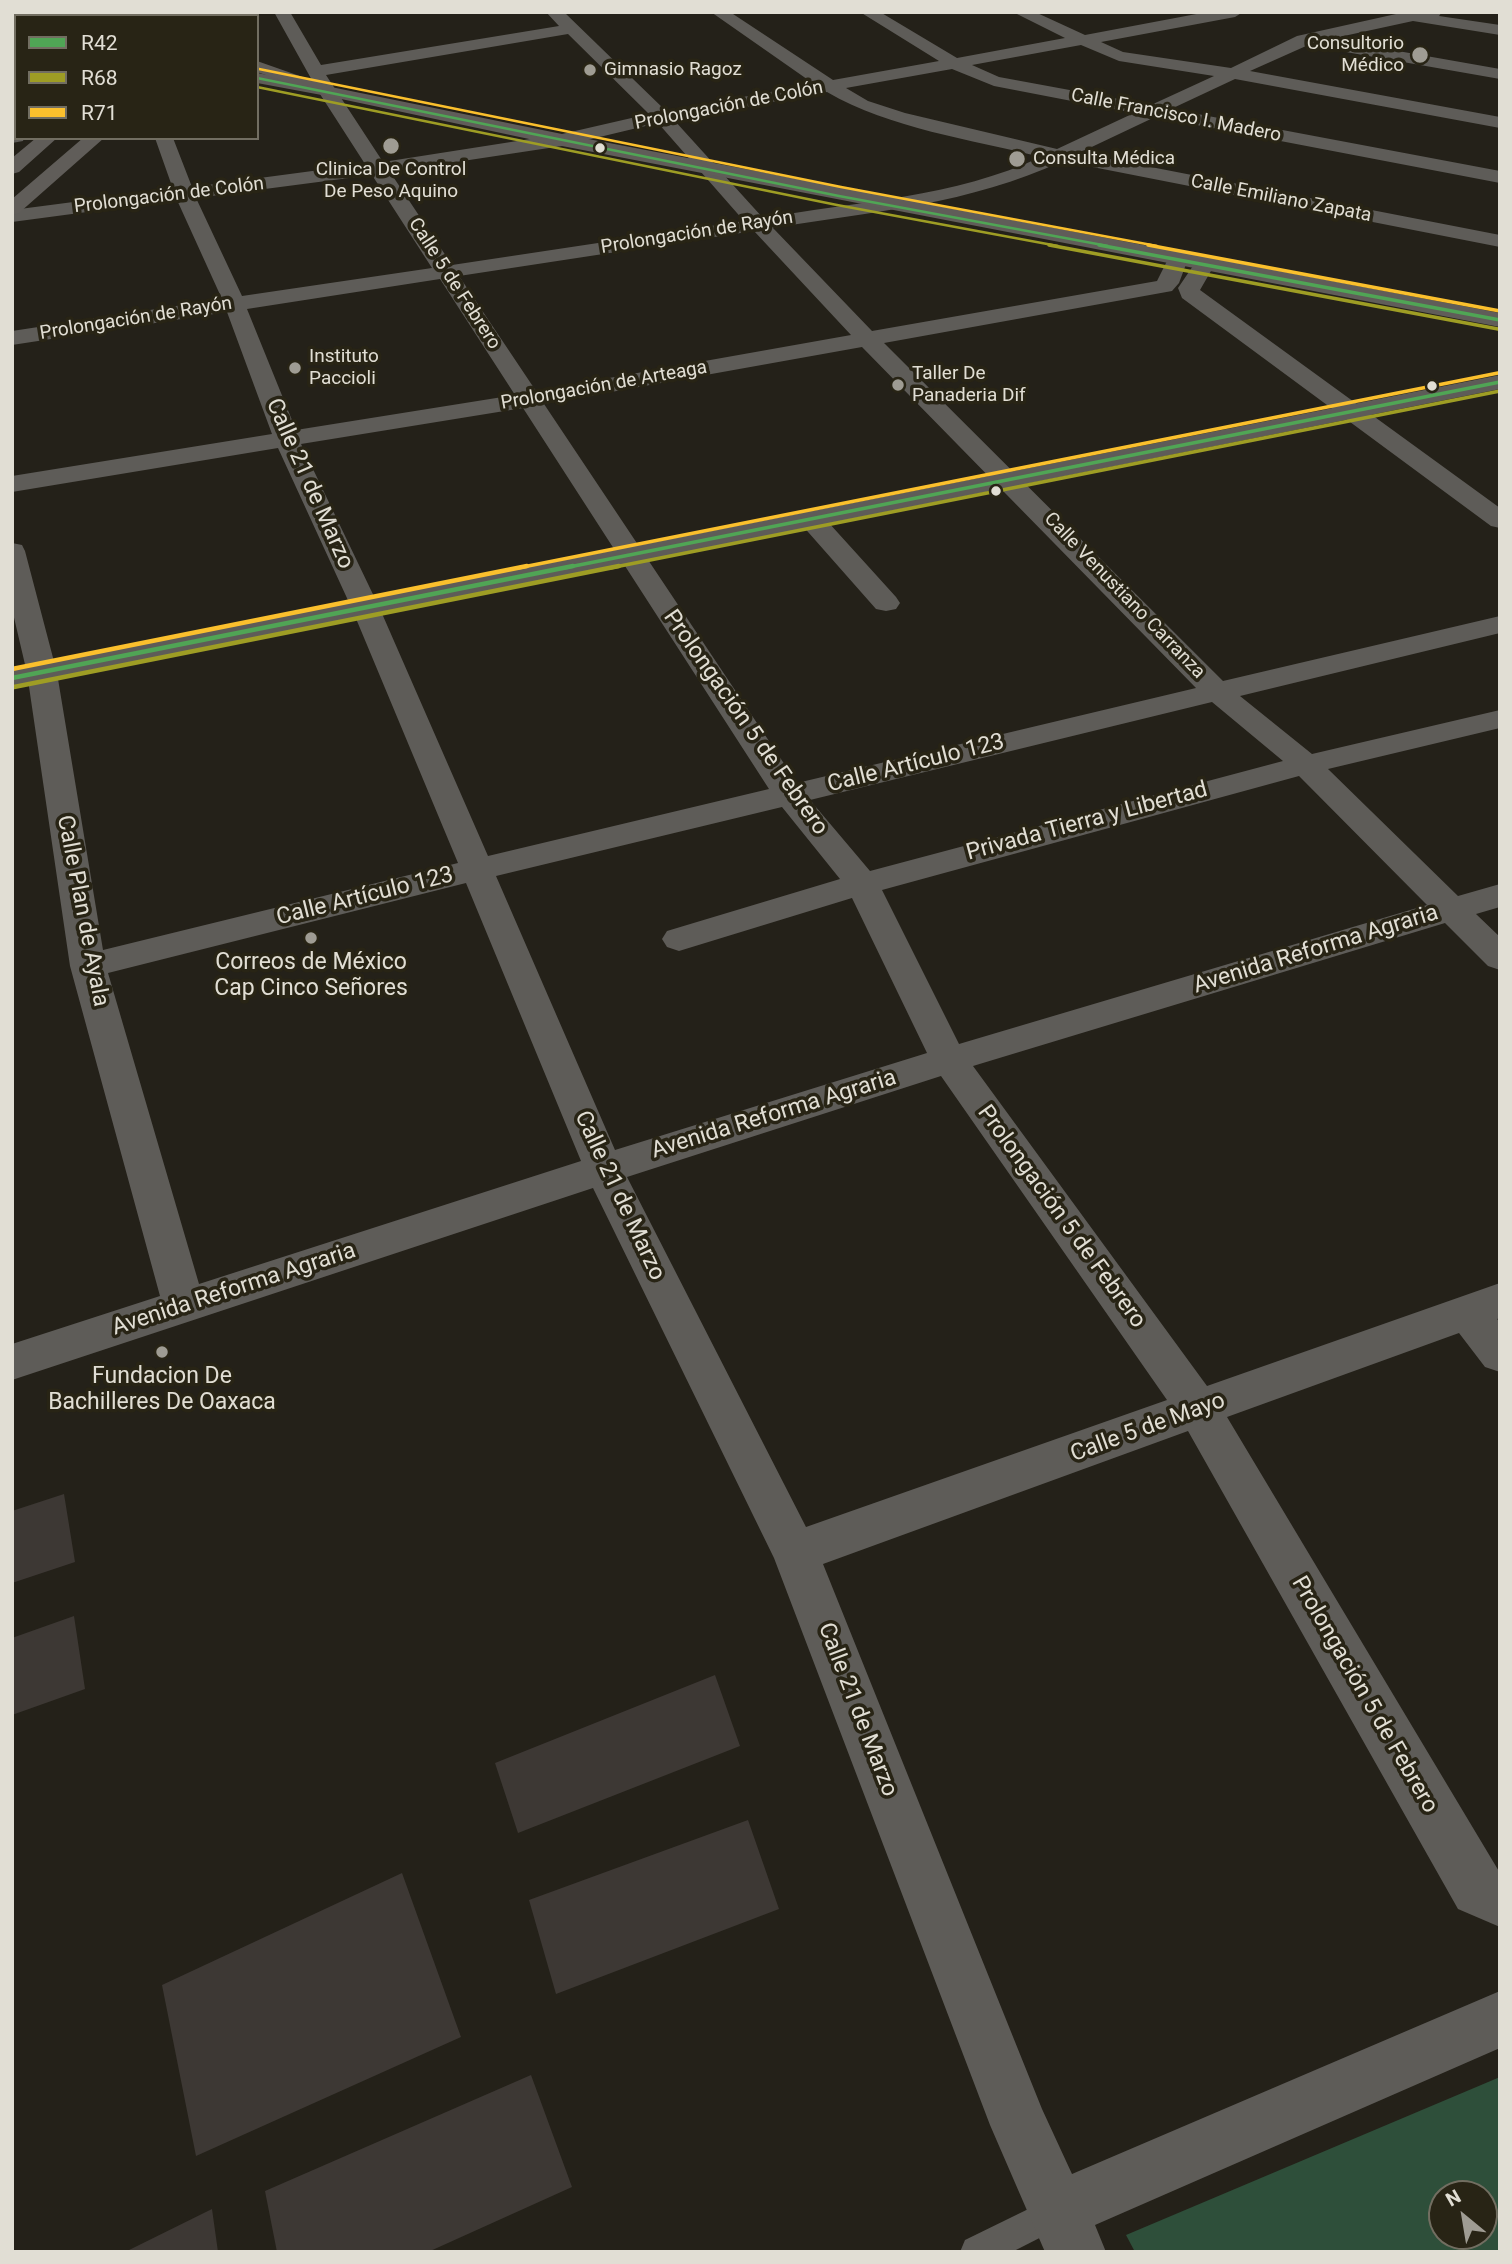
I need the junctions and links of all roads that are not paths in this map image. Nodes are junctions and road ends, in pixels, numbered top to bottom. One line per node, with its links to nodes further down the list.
1 (283, 12): 18 (street, Calle 5 de Febrero)
2 (554, 12): 11 (street, Calle Venustiano Carranza)
3 (719, 12): 22 (street, Calle Emiliano Zapata)
4 (868, 12): 16 (street, Calle Francisco I. Madero)
5 (1021, 12): 15 (street)
6 (1384, 12): 9 (street)
7 (1434, 12): 9 (street, Prolongación de Rayón)
8 (1192, 16): 10 (street, Prolongación de Colón); 15 (street, Prolongación de Colón)
9 (1414, 17): 12 (street); 14 (street, Prolongación de Rayón)
10 (1237, 20)
11 (571, 29): 18 (street); 25 (street, Calle Venustiano Carranza)
12 (1500, 30)
13 (1277, 35): 14 (street)
14 (1303, 40): 19 (street, Prolongación de Rayón); 20 (street)
15 (1079, 41): 16 (street, Prolongación de Colón); 19 (street)
16 (957, 65): 22 (street, Prolongación de Colón); 24 (street, Calle Francisco I. Madero)
17 (259, 67): 23 (main road)
18 (318, 71): 23 (street, Calle 5 de Febrero)
19 (1231, 72): 24 (street, Prolongación de Rayón); 26 (street)
20 (1500, 74)
21 (259, 78): 23 (street)
22 (831, 87): 25 (street, Prolongación de Colón); 31 (street, Calle Emiliano Zapata)
23 (327, 91): 30 (main road); 33 (street, Calle 5 de Febrero)
24 (1151, 111): 31 (street, Prolongación de Rayón); 35 (street, Calle Francisco I. Madero)
25 (662, 117): 30 (street, Prolongación de Colón); 34 (street, Calle Venustiano Carranza)
26 (1500, 123)
27 (40, 140): 32 (main road)
28 (93, 140): 38 (main road)
29 (165, 140): 36 (street, Calle 21 de Marzo)
30 (562, 140): 33 (street, Prolongación de Colón); 34 (main road)
31 (1058, 155): 37 (street, Prolongación de Rayón); 41 (street, Calle Emiliano Zapata)
32 (15, 164)
33 (379, 168): 36 (street, Prolongación de Colón); 44 (street, Calle 5 de Febrero)
34 (706, 169): 37 (main road); 40 (street, Calle Venustiano Carranza)
35 (1500, 177)
36 (185, 195): 39 (street, Prolongación de Colón); 45 (street, Calle 21 de Marzo)
37 (884, 204): 40 (street, Prolongación de Rayón); 42 (main road)
38 (12, 209)
39 (12, 216)
40 (761, 224): 44 (street, Prolongación de Rayón); 48 (street, Calle Venustiano Carranza)
41 (1500, 242)
42 (1177, 259): 43 (main road); 48 (street, Prolongación de Arteaga)
43 (1204, 264): 46 (main road); 51 (street)
44 (446, 271): 45 (street, Prolongación de Rayón); 50 (street, Calle 5 de Febrero)
45 (234, 303): 47 (street, Prolongación de Rayón); 52 (street, Calle 21 de Marzo)
46 (1500, 320)
47 (12, 338)
48 (868, 340): 50 (street, Prolongación de Arteaga); 53 (street, Calle Venustiano Carranza)
49 (1500, 382): 51 (street)
50 (528, 400): 52 (street, Prolongación de Arteaga); 58 (street, Calle 5 de Febrero)
51 (1351, 410): 53 (street); 56 (street)
52 (287, 440): 54 (street, Prolongación de Arteaga); 60 (street, Calle 21 de Marzo)
53 (1010, 480): 55 (street); 63 (street, Calle Venustiano Carranza)
54 (12, 485)
55 (810, 518): 58 (street); 59 (street)
56 (1500, 520)
57 (12, 551): 62 (street, Calle Plan de Ayala)
58 (630, 554): 60 (street); 66 (street, Prolongación 5 de Febrero)
59 (886, 603)
60 (366, 609): 62 (street); 67 (street, Calle 21 de Marzo)
61 (1500, 624): 63 (street, Calle Artículo 123)
62 (27, 676): 73 (street, Calle Plan de Ayala)
63 (1216, 691): 65 (street, Calle Venustiano Carranza); 66 (street, Calle Artículo 123)
64 (1500, 719): 65 (street, Privada Tierra y Libertad)
65 (1305, 764): 68 (street, Privada Tierra y Libertad); 70 (street, Calle Venustiano Carranza)
66 (789, 795): 67 (street, Calle Artículo 123); 68 (street, Prolongación 5 de Febrero)
67 (475, 870): 73 (street, Calle Artículo 123); 75 (street, Calle 21 de Marzo)
68 (860, 883): 71 (street, Privada Tierra y Libertad); 74 (street, Prolongación 5 de Febrero)
69 (1500, 895): 70 (street, Avenida Reforma Agraria)
70 (1450, 910): 72 (street, Calle Venustiano Carranza); 74 (street, Avenida Reforma Agraria)
71 (679, 939)
72 (1500, 958)
73 (88, 966): 76 (street, Calle Plan de Ayala)
74 (949, 1060): 75 (street, Avenida Reforma Agraria); 80 (street, Prolongación 5 de Febrero)
75 (604, 1169): 76 (street, Avenida Reforma Agraria); 81 (street, Calle 21 de Marzo)
76 (184, 1306): 79 (street, Avenida Reforma Agraria)
77 (1483, 1306): 78 (street); 80 (street, Calle 5 de Mayo)
78 (1500, 1354)
79 (12, 1362)
80 (1199, 1410): 81 (street, Calle 5 de Mayo); 82 (street, Prolongación 5 de Febrero)
81 (795, 1553): 84 (street, Calle 21 de Marzo)
82 (1488, 1895)
83 (1500, 2019): 84 (street)
84 (1067, 2231): 85 (lane)
85 (977, 2252)

